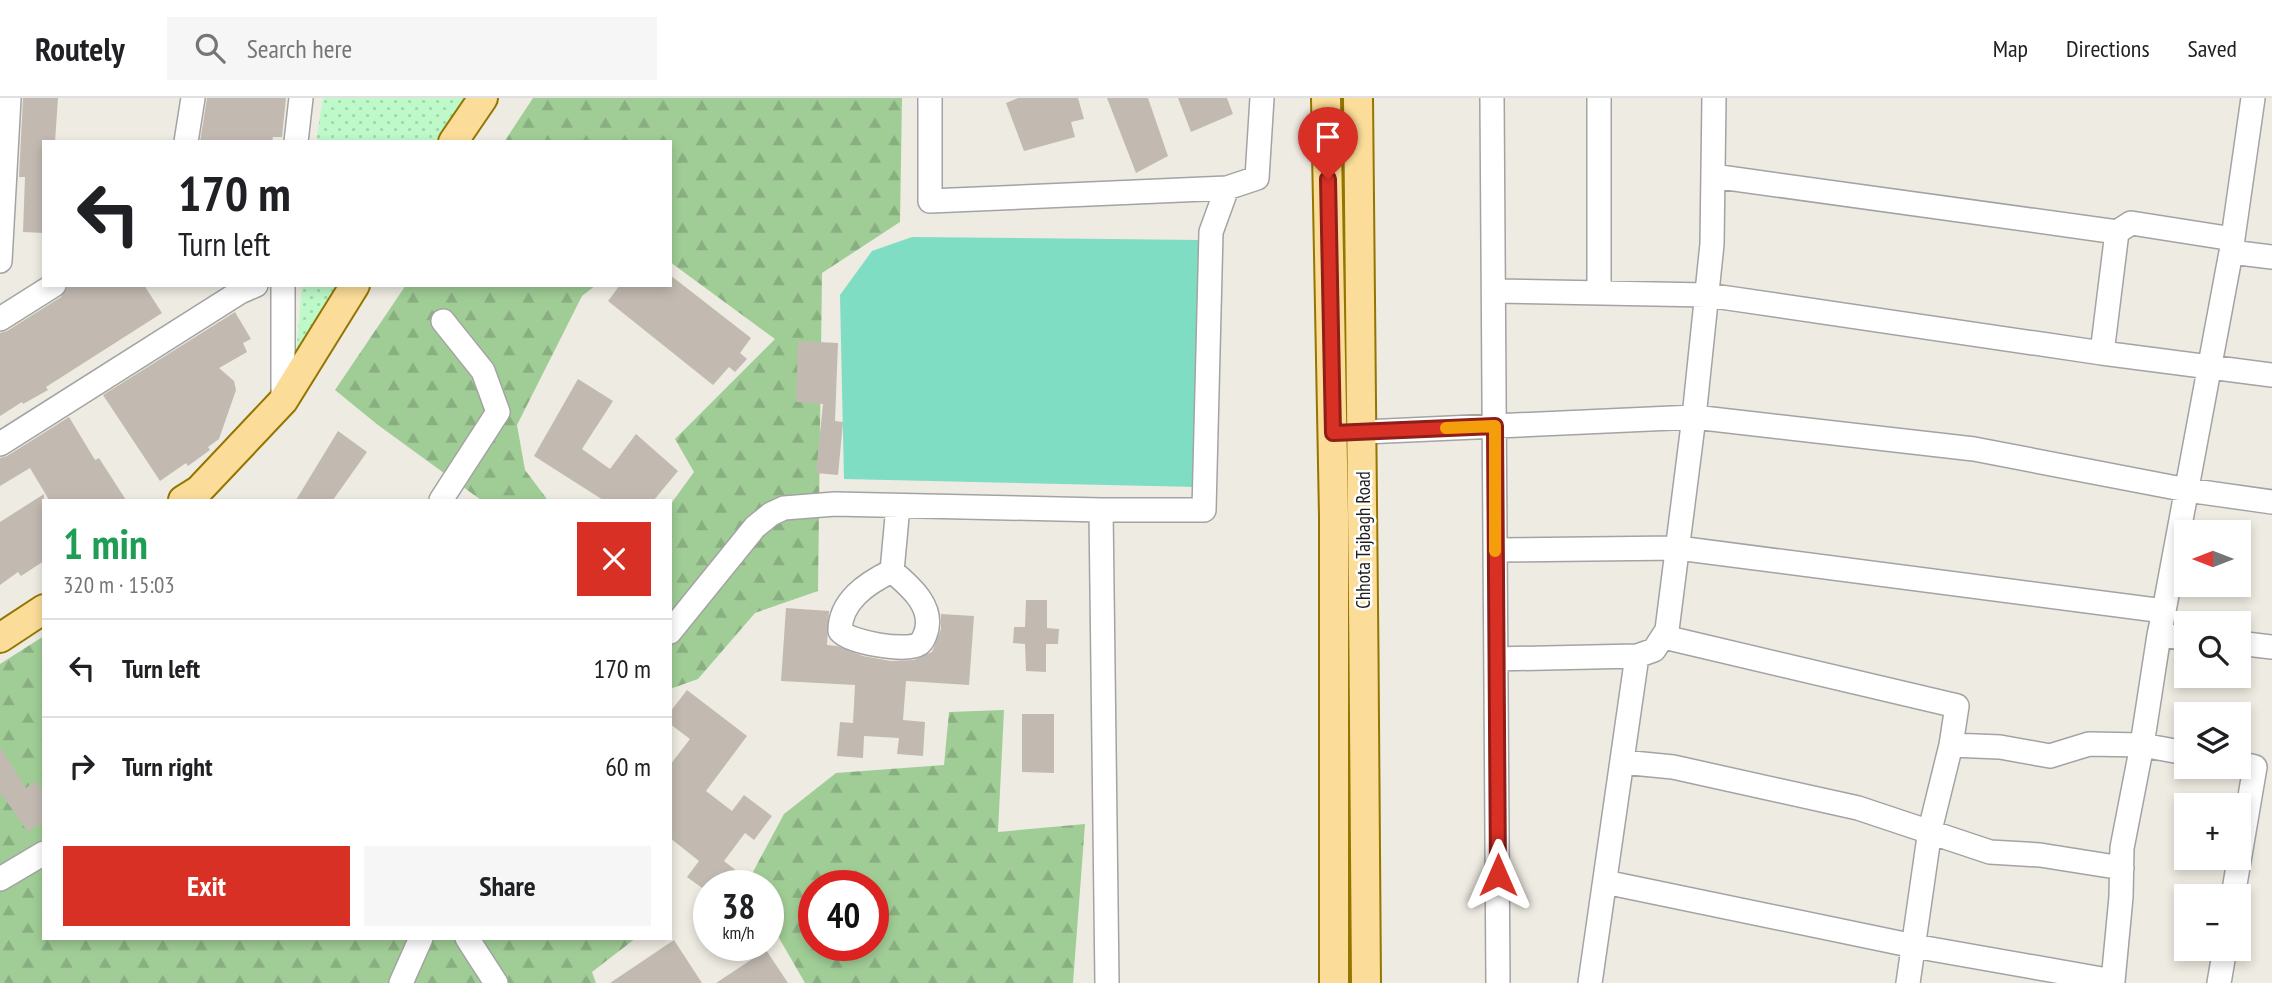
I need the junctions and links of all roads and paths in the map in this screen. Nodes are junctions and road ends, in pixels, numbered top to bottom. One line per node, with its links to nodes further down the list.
1 (9, 98): 23 (street)
2 (193, 98): 14 (street)
3 (300, 98): 15 (street)
4 (483, 98): 16 (main road)
5 (498, 98): 17 (main road)
6 (930, 98): 19 (street)
7 (1262, 98): 19 (street)
8 (1326, 98): 41 (main road)
9 (1358, 98): 40 (main road, Chhota Tajbagh Road)
10 (1492, 98): 29 (street)
11 (1599, 98): 30 (street)
12 (1714, 98): 18 (street)
13 (2253, 98): 21 (street)
14 (186, 140)
15 (296, 140)
16 (454, 140)
17 (469, 140)
18 (1713, 176): 20 (street); 31 (street)
19 (1227, 188): 49 (street)
20 (2117, 232): 21 (street); 34 (street)
21 (2232, 246): 22 (street); 35 (street)
22 (2272, 257)
23 (0, 261)
24 (51, 287): 32 (street)
25 (251, 287): 42 (street)
26 (283, 287): 37 (street)
27 (354, 287): 37 (main road)
28 (370, 287): 37 (main road)
29 (1493, 291): 30 (street); 39 (street)
30 (1599, 293): 31 (street)
31 (1707, 295): 34 (street); 38 (street)
32 (0, 319)
33 (443, 321): 46 (street)
34 (2102, 353): 35 (street)
35 (2211, 366): 36 (street); 43 (street)
36 (2272, 374)
37 (283, 407): 44 (main road); 45 (main road)
38 (1694, 416): 39 (street); 43 (street); 50 (street)
39 (1495, 426): 40 (street); 51 (street)
40 (1364, 432): 41 (main road); 85 (main road, Chhota Tajbagh Road)
41 (1333, 433): 84 (main road)
42 (0, 444)
43 (2187, 490): 47 (street); 55 (street)
44 (185, 499)
45 (215, 499)
46 (442, 499)
47 (2272, 502)
48 (898, 506): 49 (street); 52 (street); 57 (street)
49 (1101, 510): 83 (street)
50 (1678, 548): 51 (street); 55 (street); 59 (street)
51 (1495, 550): 65 (street)
52 (892, 571)
53 (42, 590): 56 (main road)
54 (42, 611): 61 (main road)
55 (2164, 611): 58 (street)
56 (0, 617)
57 (672, 630)
58 (2159, 635): 60 (street); 67 (street)
59 (1664, 637): 64 (street); 66 (street)
60 (2174, 637)
61 (0, 638)
62 (2251, 645): 63 (street)
63 (2272, 647)
64 (1637, 656): 65 (street); 69 (street)
65 (1496, 659): 86 (street)
66 (1951, 745): 67 (street); 71 (street)
67 (2142, 745): 68 (street); 73 (street)
68 (2174, 751)
69 (1622, 762): 71 (street); 75 (street)
70 (2255, 767): 76 (street)
71 (1930, 830): 73 (street); 79 (street)
72 (42, 854): 74 (street)
73 (2122, 867): 79 (street)
74 (0, 879)
75 (1605, 882): 79 (street); 87 (street)
76 (2236, 884)
77 (420, 940): 81 (street)
78 (468, 940): 82 (street)
79 (1913, 946): 88 (street)
80 (2223, 961): 89 (street)
81 (401, 983)
82 (496, 983)
83 (1107, 983)
84 (1334, 983)
85 (1366, 983)
86 (1498, 983)
87 (1590, 983)
88 (1908, 983)
89 (2219, 983)

